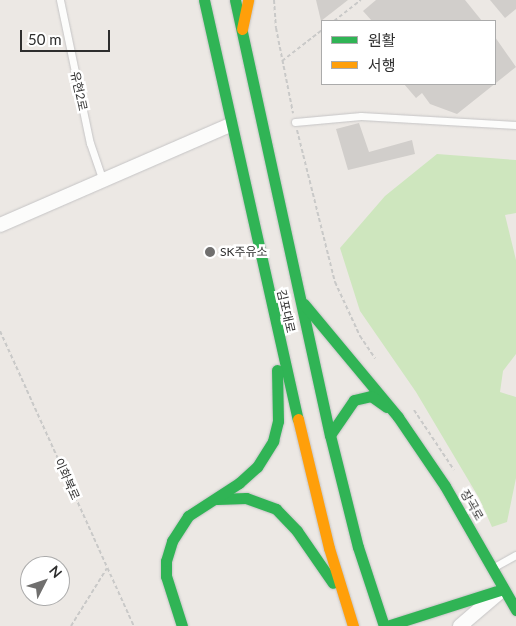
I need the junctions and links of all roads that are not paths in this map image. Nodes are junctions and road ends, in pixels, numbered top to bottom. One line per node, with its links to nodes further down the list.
1 (60, 0): 9 (lane, 유현2로)
2 (235, 0): 5 (main road)
3 (248, 0): 5 (main road, 김포대로)
4 (204, 2): 8 (main road, 김포대로)
5 (242, 30): 11 (main road, 김포대로)
6 (295, 122): 7 (lane)
7 (516, 125)
8 (230, 126): 9 (street); 12 (main road, 김포대로)
9 (103, 181): 10 (street)
10 (0, 225)
11 (304, 304): 13 (main road); 14 (main road, 김포대로)
12 (276, 332): 15 (main road); 19 (main road, 김포대로)
13 (398, 417): 14 (main road); 17 (main road, 장곡로)
14 (330, 435): 23 (main road, 김포대로)
15 (217, 499): 19 (main road); 21 (main road)
16 (516, 554): 17 (lane)
17 (491, 568): 18 (main road, 장곡로)
18 (503, 589): 20 (main road, 장곡로); 23 (main road); 24 (street)
19 (343, 596): 22 (main road, 김포대로)
20 (516, 610)
21 (182, 626)
22 (353, 626)
23 (385, 626)
24 (460, 626)

